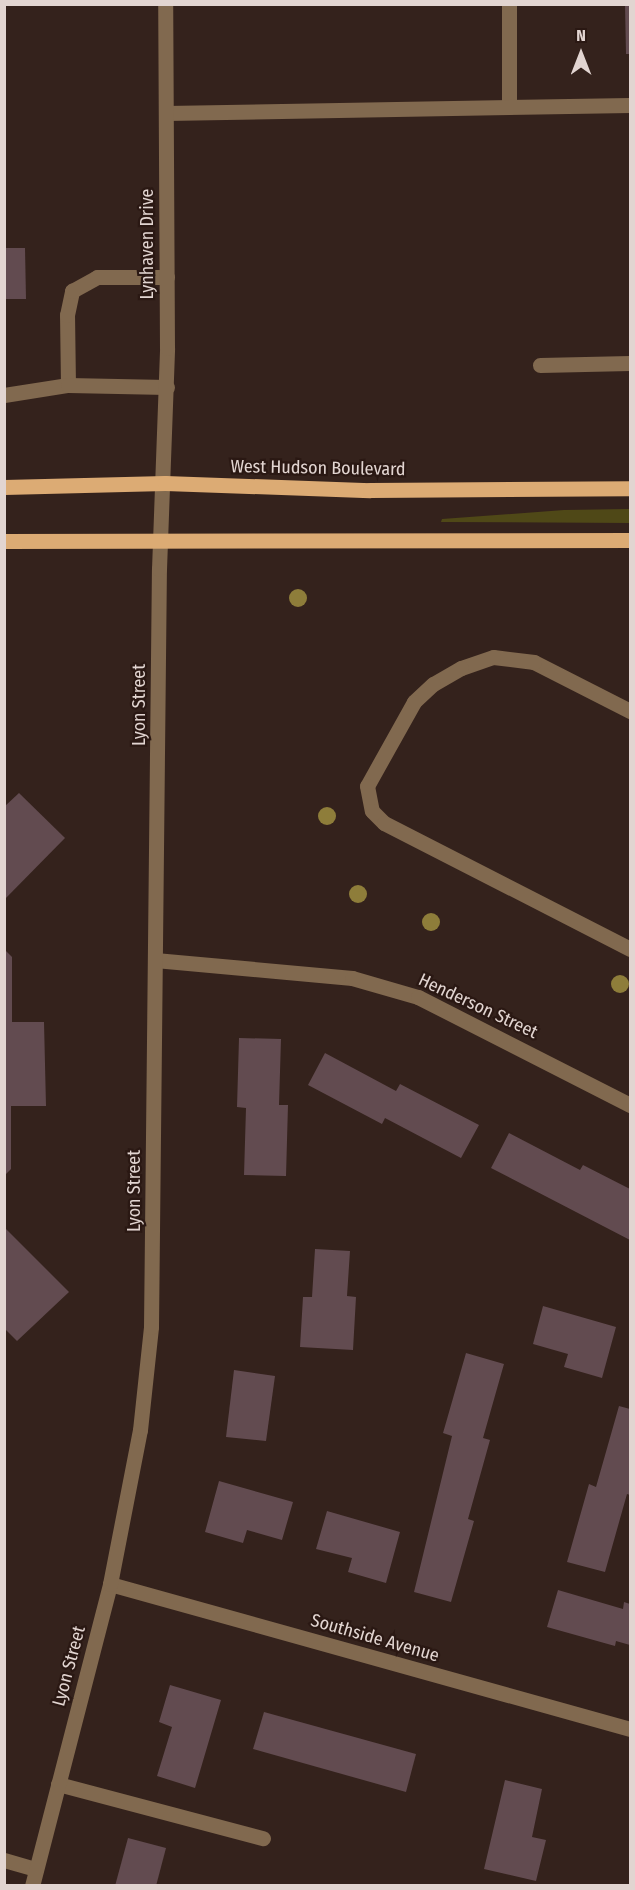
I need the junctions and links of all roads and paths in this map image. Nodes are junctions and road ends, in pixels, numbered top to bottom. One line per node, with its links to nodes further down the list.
1 (165, 4): 5 (street, Lynhaven Drive)
2 (509, 4): 4 (street)
3 (630, 105): 4 (street)
4 (509, 107): 5 (street)
5 (166, 113): 6 (street, Lynhaven Drive)
6 (167, 276): 9 (street); 10 (street, Lynhaven Drive)
7 (630, 363): 8 (street)
8 (540, 365)
9 (68, 385): 10 (street); 11 (street)
10 (167, 387): 12 (street, Lynhaven Drive)
11 (4, 395)
12 (165, 483): 13 (main road, West Hudson Boulevard); 14 (main road, West Hudson Boulevard); 15 (street, Lyon Street)
13 (4, 487)
14 (630, 488)
15 (162, 540): 16 (main road); 17 (main road); 20 (street, Lyon Street)
16 (630, 540)
17 (4, 541)
18 (630, 711): 19 (street)
19 (630, 949)
20 (155, 960): 21 (street, Henderson Street); 22 (street, Lyon Street)
21 (629, 1100)
22 (110, 1584): 23 (street, Southside Avenue); 24 (street, Lyon Street)
23 (630, 1729)
24 (58, 1784): 25 (street); 27 (street, Lyon Street)
25 (263, 1838)
26 (4, 1860): 27 (street)
27 (36, 1869): 28 (street, Lyon Street)
28 (32, 1886)

